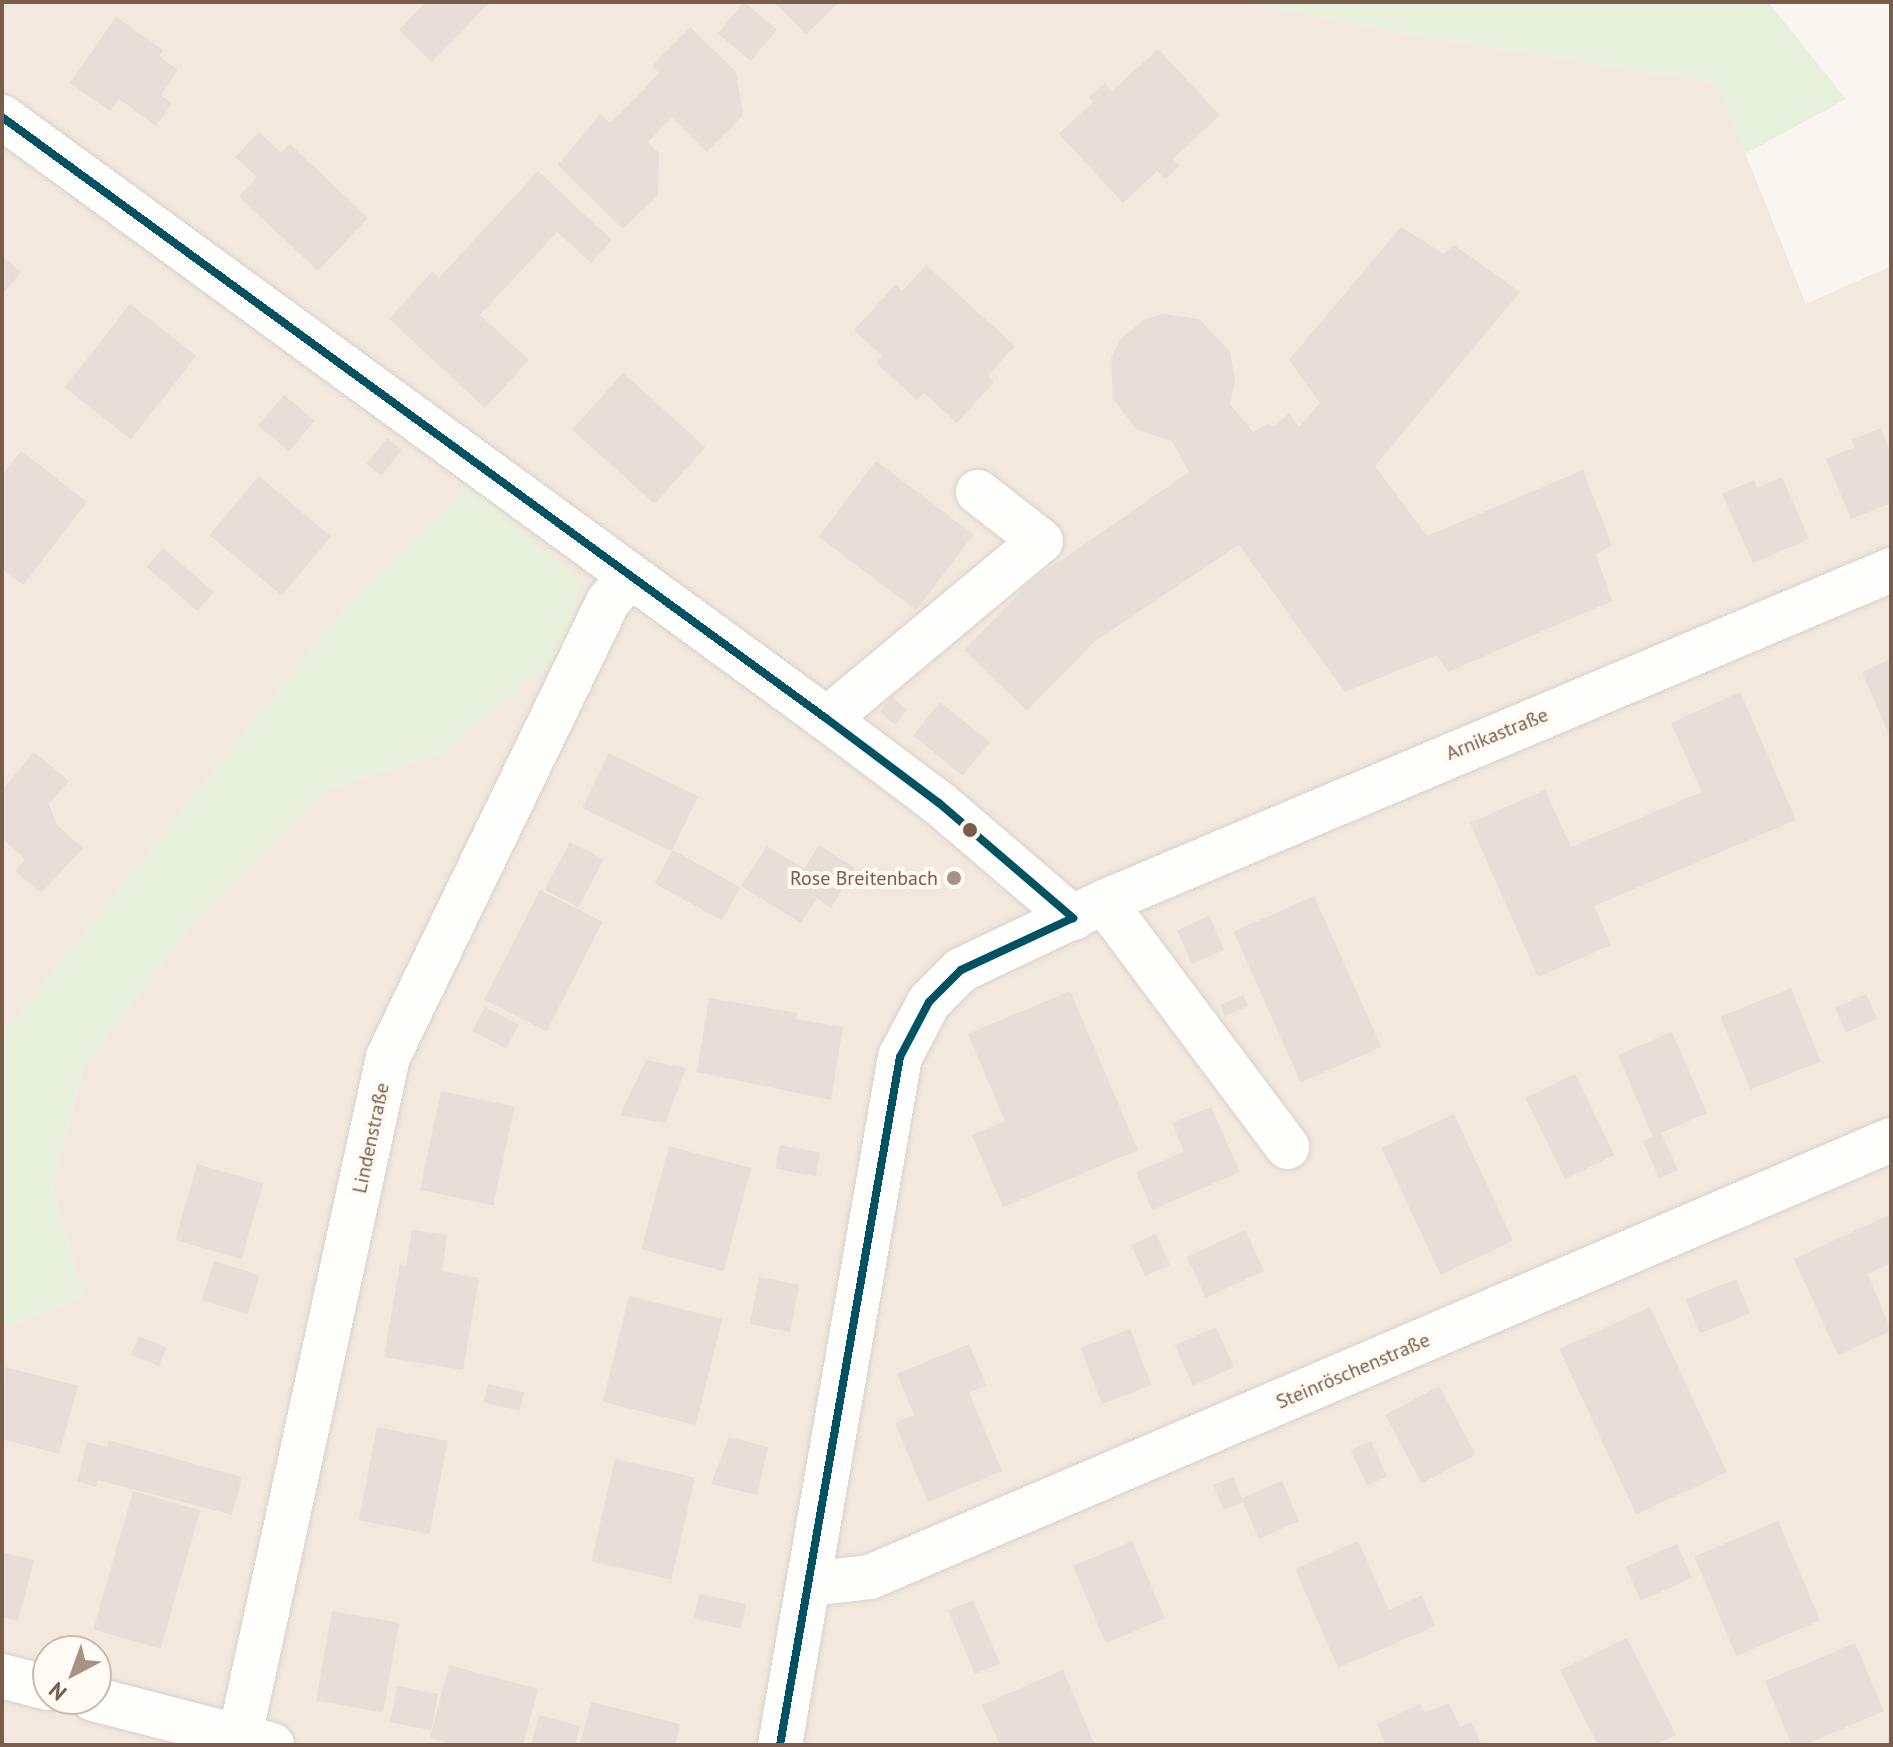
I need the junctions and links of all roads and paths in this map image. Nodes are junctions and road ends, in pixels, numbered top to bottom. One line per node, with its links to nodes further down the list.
1 (2, 117): 4 (street)
2 (978, 492): 5 (street)
3 (1891, 570): 6 (street, Arnikastraße)
4 (629, 576): 5 (street); 13 (street, Lindenstraße)
5 (827, 719): 6 (street)
6 (1089, 910): 8 (street); 9 (street, Arnikastraße)
7 (1891, 1140): 9 (street, Steinröschenstraße)
8 (1287, 1147)
9 (810, 1584): 14 (street, Arnikastraße)
10 (2, 1676): 11 (street)
11 (32, 1684)
12 (112, 1704): 13 (street)
13 (250, 1742)
14 (780, 1745)

